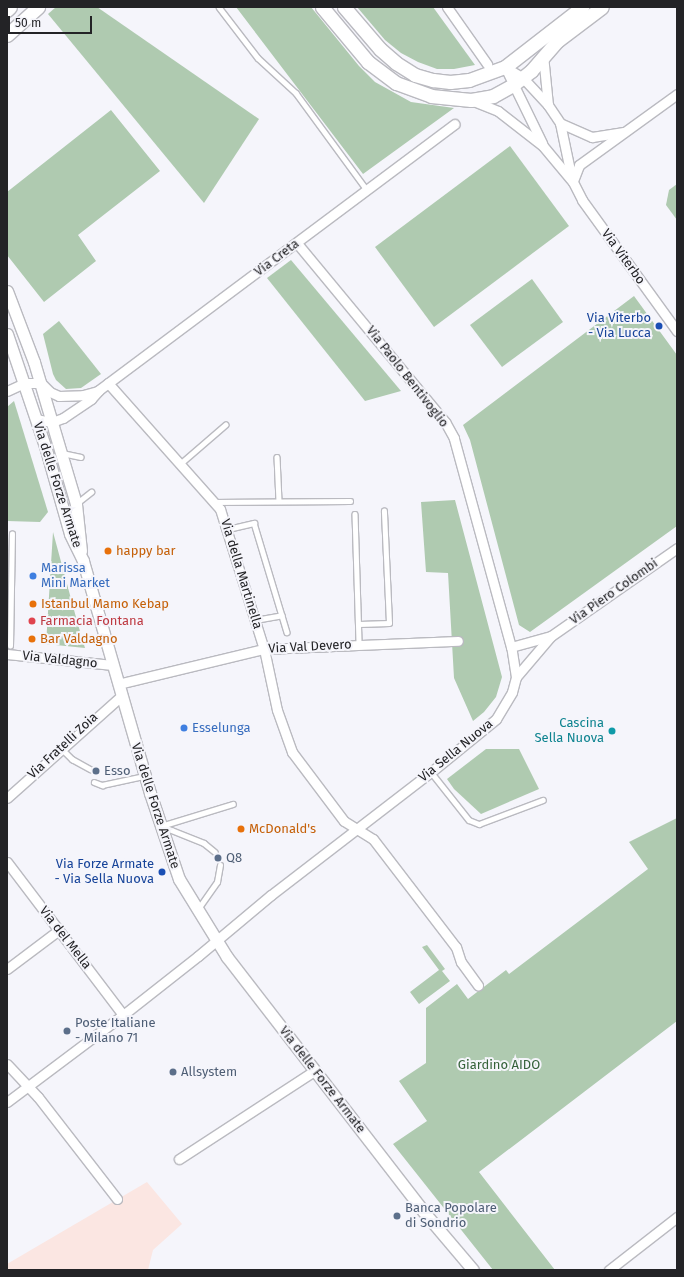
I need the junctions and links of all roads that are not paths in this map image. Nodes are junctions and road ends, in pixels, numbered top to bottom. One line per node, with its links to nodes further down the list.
1 (10, 7): 9 (main road)
2 (38, 7): 10 (main road)
3 (219, 7): 23 (lane)
4 (322, 7): 16 (main road)
5 (344, 7): 13 (main road)
6 (447, 7): 12 (street)
7 (582, 7): 13 (main road)
8 (602, 7): 11 (main road)
9 (7, 10)
10 (7, 35)
11 (543, 54): 14 (main road); 17 (street, Via Viterbo)
12 (486, 64)
13 (505, 67): 14 (street)
14 (518, 82): 16 (main road); 17 (street, Via Viterbo); 21 (street, Via Viterbo)
15 (677, 94): 20 (street)
16 (471, 100): 21 (street, Via Viterbo)
17 (548, 105): 18 (street, Via Viterbo)
18 (560, 123): 20 (street); 22 (street, Via Viterbo)
19 (454, 124): 23 (street, Via Creta)
20 (628, 131): 22 (street)
21 (544, 146): 22 (street, Via Viterbo)
22 (573, 182): 26 (street, Via Viterbo)
23 (367, 190): 24 (street, Via Creta)
24 (297, 243): 30 (street, Via Creta); 60 (street, Via Paolo Bentivoglio)
25 (7, 291): 29 (street, Via delle Forze Armate)
26 (677, 331)
27 (7, 334): 28 (street, Via delle Forze Armate)
28 (24, 383): 29 (street); 32 (street); 33 (street, Via delle Forze Armate)
29 (41, 383): 31 (street, Via Creta); 34 (street, Via delle Forze Armate)
30 (108, 383): 31 (street, Via Creta); 40 (street, Via della Martinella)
31 (99, 390): 34 (street, Via Creta)
32 (7, 391)
33 (36, 419): 34 (street); 39 (street, Via delle Forze Armate)
34 (52, 422): 36 (street, Via delle Forze Armate)
35 (225, 424): 40 (lane)
36 (61, 453): 37 (lane); 39 (street); 46 (street, Via delle Forze Armate)
37 (82, 457)
38 (277, 457): 42 (lane)
39 (50, 462): 45 (street, Via delle Forze Armate)
40 (180, 464): 44 (street, Via della Martinella)
41 (91, 492): 46 (lane)
42 (279, 501): 43 (lane, Via della Martinella); 44 (lane, Via della Martinella)
43 (350, 501)
44 (213, 502): 49 (street, Via della Martinella)
45 (61, 503): 46 (street); 52 (street, Via delle Forze Armate)
46 (76, 504): 52 (street, Via delle Forze Armate)
47 (384, 511): 55 (lane)
48 (355, 514): 55 (lane)
49 (228, 530): 53 (lane, Via Val Devero); 54 (street, Via della Martinella)
50 (12, 534): 62 (lane)
51 (677, 548): 57 (street, Via Piero Colombi)
52 (83, 561): 63 (street, Via delle Forze Armate)
53 (282, 615): 54 (lane); 56 (lane, Via Val Devero)
54 (255, 620): 61 (street, Via della Martinella)
55 (359, 624): 59 (lane)
56 (287, 632)
57 (551, 636): 60 (street, Via Piero Colombi); 64 (street, Via Piero Colombi)
58 (458, 641): 59 (street, Via Val Devero)
59 (359, 644): 61 (street, Via Val Devero)
60 (511, 647): 64 (street, Via Sella Nuova)
61 (264, 649): 65 (street, Via Val Devero); 76 (street, Via della Martinella)
62 (8, 650): 63 (street, Via Valdagno)
63 (112, 665): 65 (street, Via delle Forze Armate)
64 (516, 677): 69 (street, Via Sella Nuova)
65 (118, 684): 66 (street, Via delle Forze Armate)
66 (121, 696): 67 (street, Via Fratelli Zoia); 70 (street, Via delle Forze Armate)
67 (61, 748): 68 (lane); 72 (street, Via Fratelli Zoia)
68 (90, 769)
69 (431, 772): 73 (lane); 76 (street, Via Sella Nuova)
70 (145, 776): 71 (lane); 75 (street, Via delle Forze Armate)
71 (94, 782)
72 (7, 798)
73 (543, 800)
74 (233, 804): 75 (lane)
75 (160, 826): 77 (lane); 80 (street, Via delle Forze Armate)
76 (356, 830): 82 (street, Via Sella Nuova); 84 (street)
77 (215, 852)
78 (7, 862): 81 (street, Via del Mella)
79 (220, 865): 80 (lane)
80 (197, 910): 82 (street, Via delle Forze Armate)
81 (59, 930): 83 (street); 85 (street, Via del Mella)
82 (215, 940): 85 (street, Via Sella Nuova); 87 (street, Via delle Forze Armate)
83 (7, 969)
84 (478, 985)
85 (123, 1015): 88 (street, Via Sella Nuova)
86 (7, 1064): 88 (street)
87 (314, 1071): 90 (street); 93 (street, Via delle Forze Armate)
88 (27, 1087): 89 (street, Via Sella Nuova); 91 (street)
89 (7, 1102)
90 (179, 1159)
91 (117, 1199)
92 (677, 1218): 94 (street)
93 (472, 1270)
94 (609, 1270)

